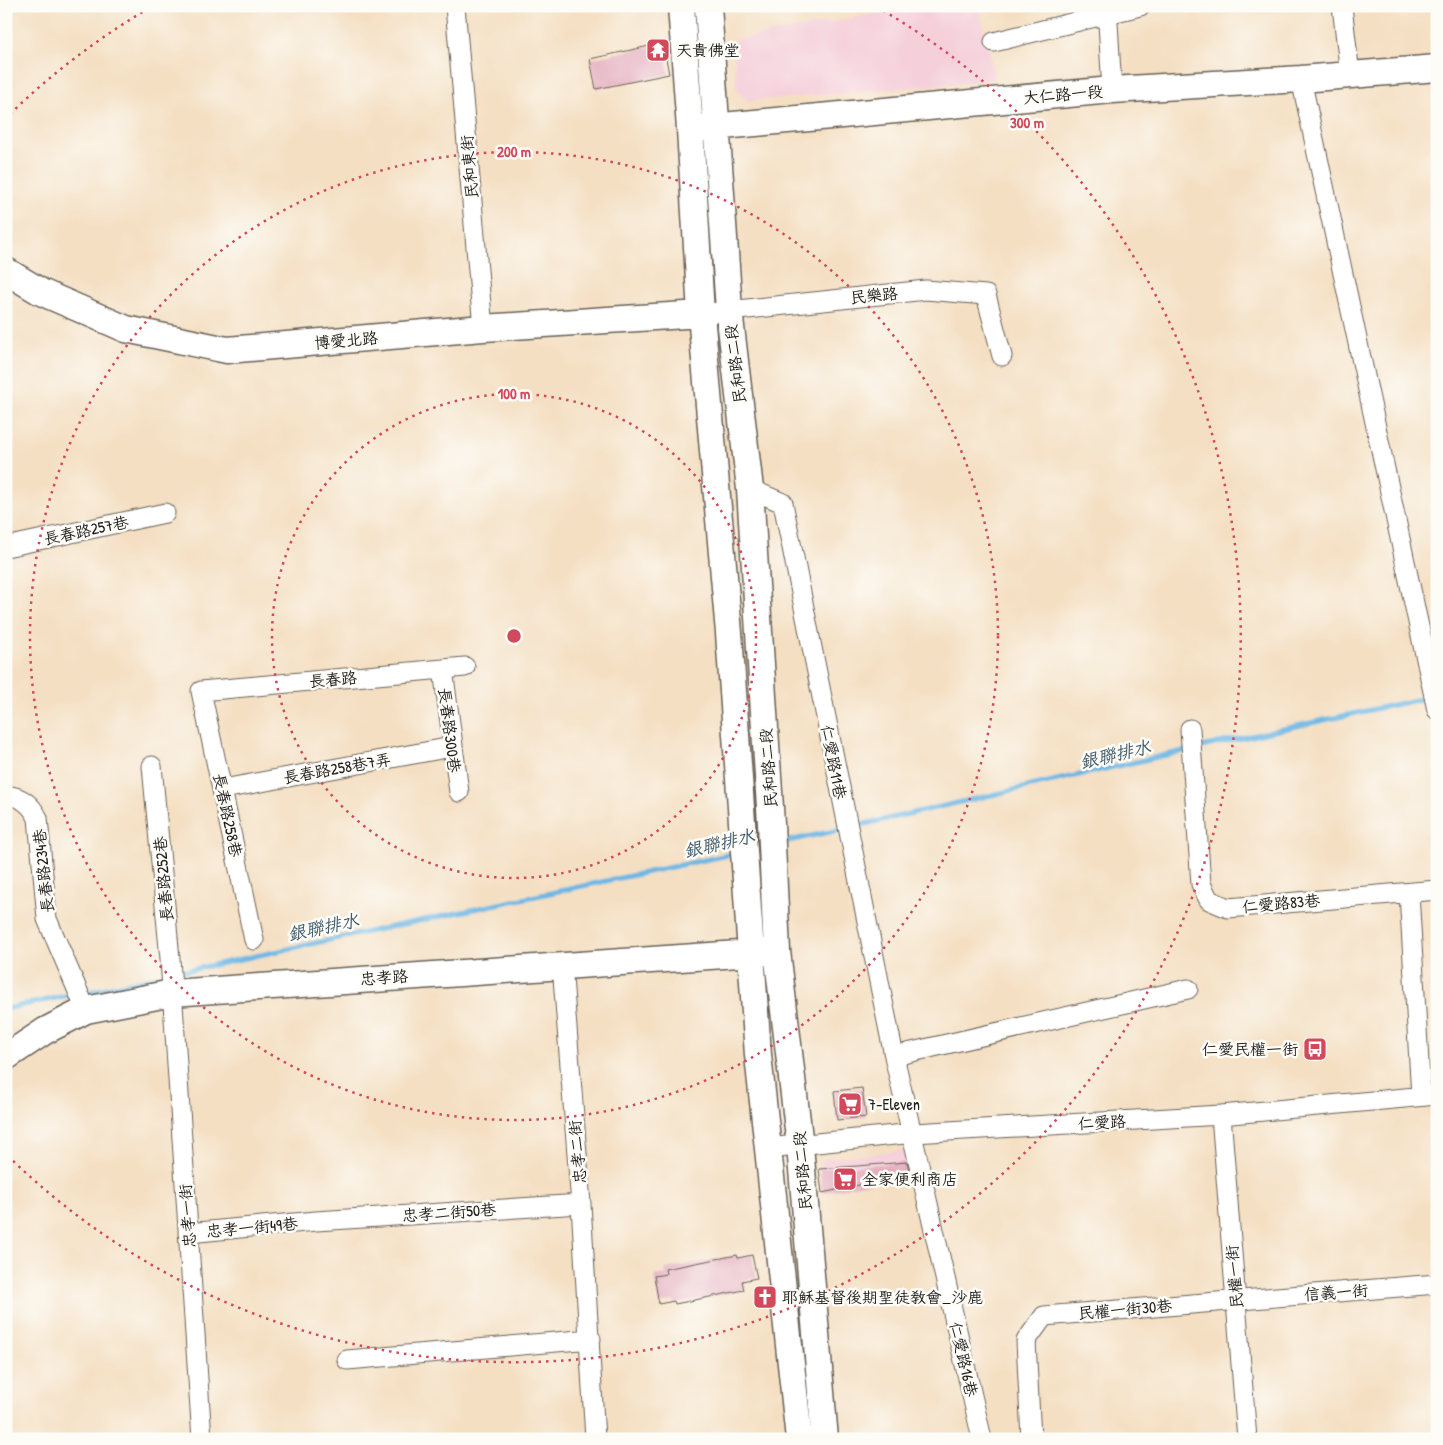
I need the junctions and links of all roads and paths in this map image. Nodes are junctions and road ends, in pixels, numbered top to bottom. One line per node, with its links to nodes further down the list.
1 (456, 6): 17 (street, 民和東街)
2 (680, 6): 13 (street, 民和路二段)
3 (708, 6): 12 (street, 民和路二段)
4 (1140, 6): 6 (street)
5 (1342, 6): 9 (street)
6 (1107, 10): 7 (street); 11 (street)
7 (994, 42)
8 (1437, 68): 9 (street, 大仁路一段)
9 (1350, 75): 10 (street, 大仁路一段)
10 (1301, 79): 11 (street, 大仁路一段); 27 (street)
11 (1112, 90): 12 (street, 大仁路一段)
12 (717, 127): 13 (street, 大仁路一段); 15 (street, 民和路二段)
13 (690, 129): 16 (street, 民和路二段)
14 (6, 271): 17 (street, 博愛北路)
15 (729, 310): 16 (street, 民樂路); 18 (street, 民樂路); 19 (street, 民和路二段)
16 (701, 314): 17 (street, 博愛北路); 22 (street, 民和路二段)
17 (483, 328)
18 (1002, 356)
19 (750, 489): 23 (street, 民和路二段); 43 (street, 仁愛路11巷)
20 (165, 513): 21 (street, 長春路257巷)
21 (6, 547)
22 (729, 633): 23 (street); 38 (street, 民和路二段)
23 (759, 633): 37 (street, 民和路二段)
24 (465, 667): 25 (street, 長春路)
25 (443, 669): 26 (street, 長春路); 29 (street, 長春路300巷)
26 (201, 691): 31 (street, 長春路258巷)
27 (1436, 708)
28 (1190, 734): 35 (street, 仁愛路83巷)
29 (452, 747): 31 (street, 長春路258巷7弄); 32 (street, 長春路300巷)
30 (152, 766): 41 (street, 長春路252巷)
31 (223, 789): 36 (street, 長春路258巷)
32 (458, 792)
33 (10, 796): 42 (street, 長春路234巷)
34 (1437, 890): 35 (street, 仁愛路83巷)
35 (1409, 893): 45 (street)
36 (254, 940)
37 (777, 951): 38 (street, 忠孝路); 48 (street, 民和路二段)
38 (751, 953): 39 (street, 忠孝路); 49 (street, 民和路二段)
39 (562, 965): 41 (street, 忠孝路); 50 (street, 忠孝二街)
40 (1188, 989): 43 (street)
41 (172, 993): 42 (street, 忠孝路); 52 (street, 忠孝一街)
42 (86, 1010): 44 (street, 忠孝路)
43 (894, 1056): 47 (street, 仁愛路11巷)
44 (6, 1057)
45 (1429, 1095): 46 (street, 仁愛路)
46 (1221, 1115): 47 (street, 仁愛路); 54 (street, 民權一街)
47 (914, 1133): 48 (street, 仁愛路); 61 (street, 仁愛路16巷)
48 (800, 1146): 49 (street, 仁愛路); 60 (street, 民和路二段)
49 (768, 1148): 59 (street, 民和路二段)
50 (581, 1204): 51 (street, 忠孝二街50巷); 55 (street, 忠孝二街)
51 (316, 1221): 52 (street, 忠孝一街49巷)
52 (188, 1233): 57 (street, 忠孝一街)
53 (1437, 1284): 54 (street, 信義一街)
54 (1236, 1299): 62 (street, 民權一街30巷); 63 (street, 民權一街)
55 (591, 1339): 56 (street); 58 (street, 忠孝二街)
56 (348, 1360)
57 (202, 1439)
58 (595, 1439)
59 (799, 1439)
60 (825, 1439)
61 (982, 1439)
62 (1031, 1439)
63 (1247, 1439)

